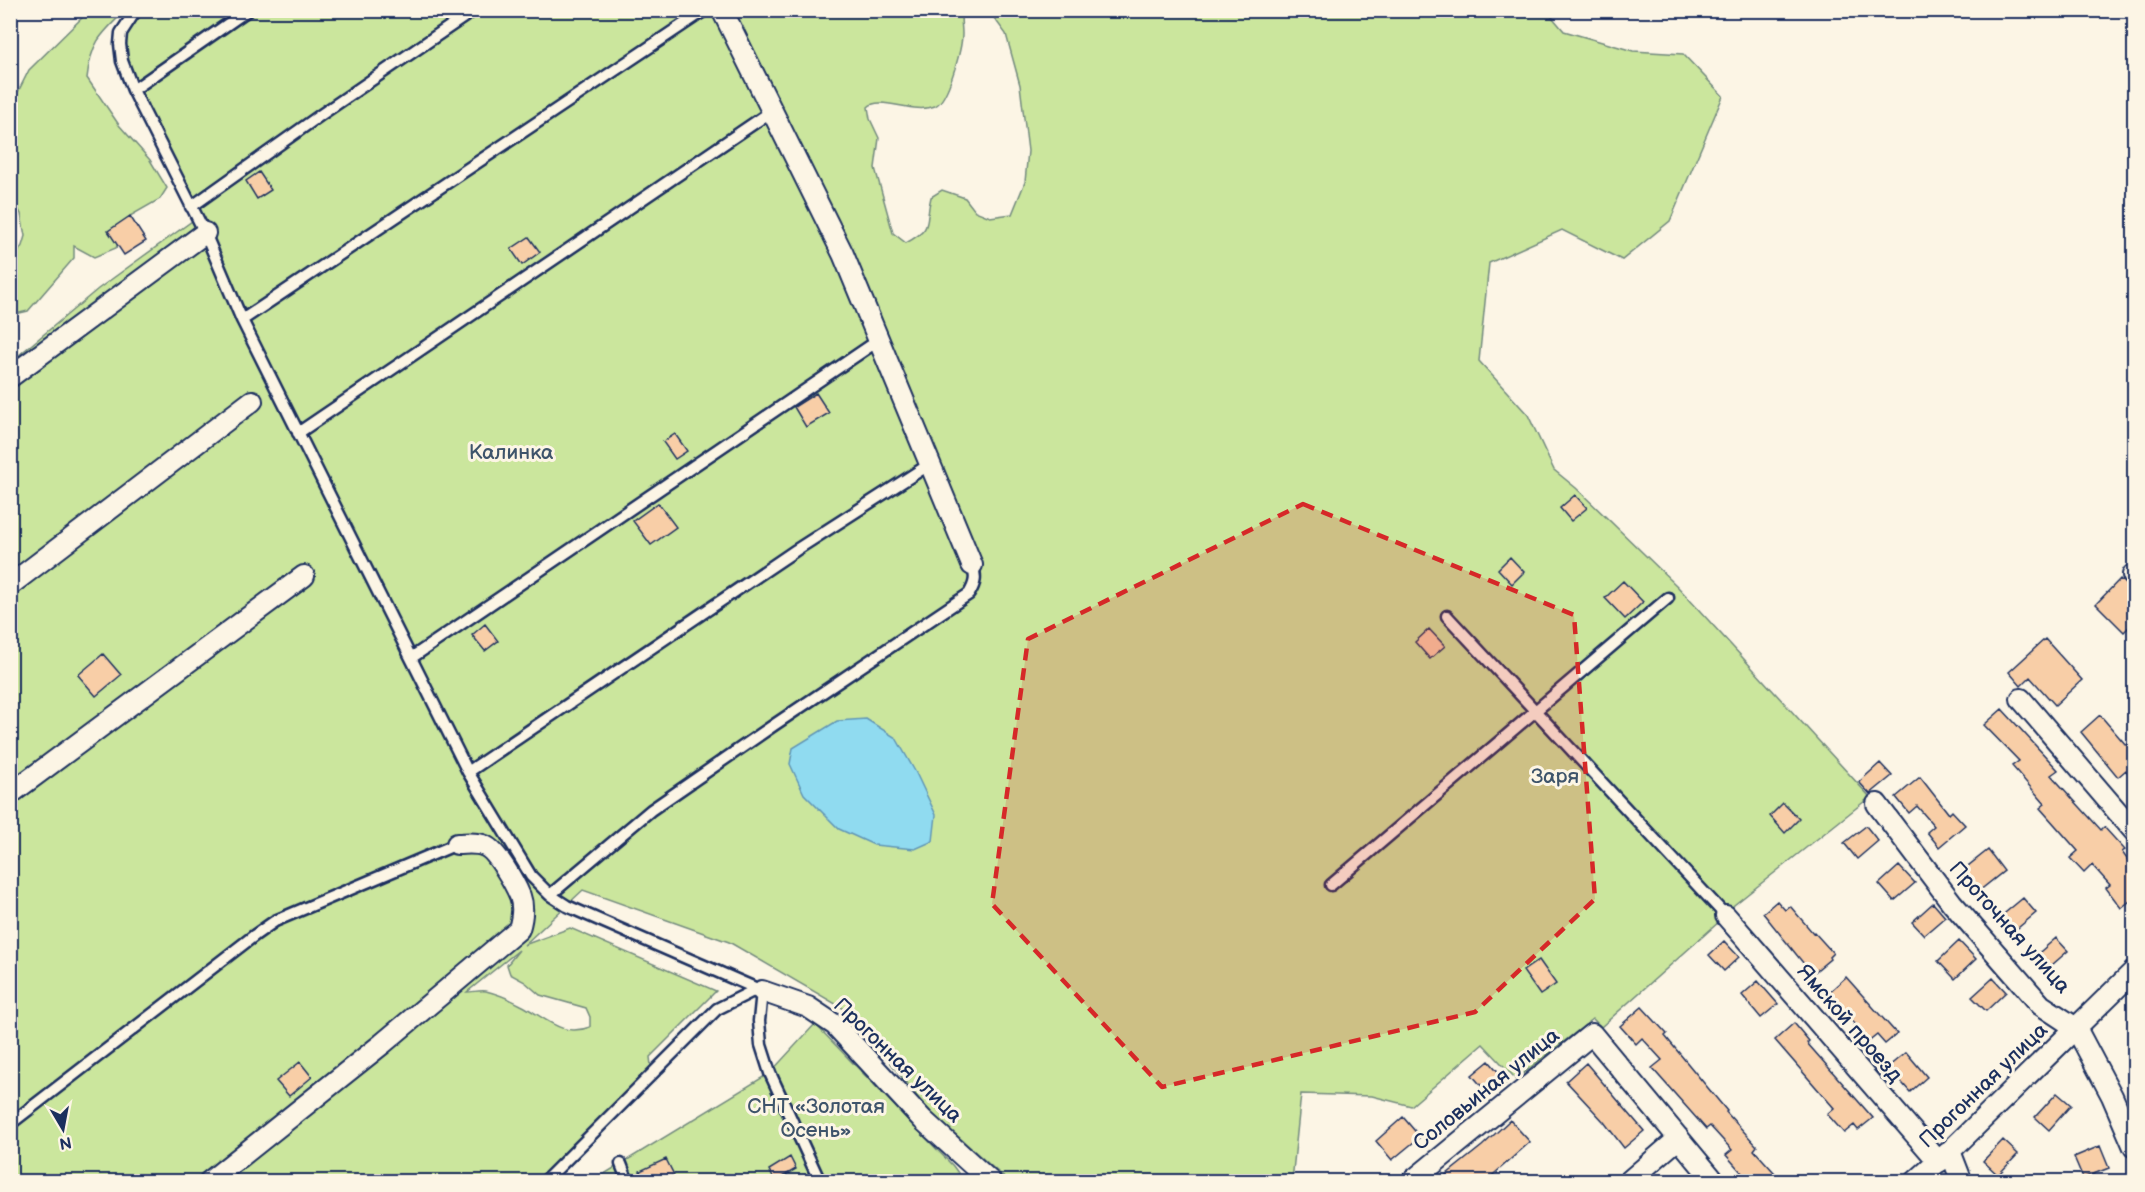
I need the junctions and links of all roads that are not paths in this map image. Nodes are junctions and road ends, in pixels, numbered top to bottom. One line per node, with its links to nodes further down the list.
1 (136, 10): 6 (lane)
2 (248, 10): 6 (lane)
3 (474, 10): 8 (lane)
4 (705, 10): 10 (lane)
5 (722, 10): 7 (street)
6 (133, 90): 8 (lane)
7 (772, 111): 11 (street); 14 (lane)
8 (191, 207): 9 (lane)
9 (205, 233): 10 (lane); 12 (street)
10 (242, 320): 14 (lane)
11 (879, 340): 15 (street); 21 (lane)
12 (10, 377)
13 (252, 401): 18 (street)
14 (298, 433): 21 (lane)
15 (930, 464): 16 (street); 24 (lane)
16 (972, 565): 30 (lane)
17 (304, 576): 25 (street)
18 (10, 585)
19 (1668, 598): 23 (lane)
20 (1447, 616): 23 (lane)
21 (411, 658): 24 (lane)
22 (2021, 699): 27 (street)
23 (1536, 712): 29 (lane); 31 (lane)
24 (468, 772): 30 (lane)
25 (10, 794)
26 (1877, 804): 34 (street, Проточная улица)
27 (2134, 831)
28 (457, 844): 35 (lane); 40 (street)
29 (1331, 885)
30 (550, 895): 33 (lane)
31 (1726, 916): 38 (street, Ямской проезд)
32 (2134, 971): 34 (street, Прогонная улица)
33 (762, 991): 41 (lane); 43 (lane); 44 (street, Прогонная улица)
34 (2076, 1028): 37 (street, Проточная улица); 38 (street, Прогонная улица)
35 (10, 1124)
36 (1679, 1138): 45 (street, Соловьиная улица); 46 (street); 47 (street)
37 (2134, 1147)
38 (1944, 1156): 48 (street, Прогонная улица); 49 (street, Ямской проезд)
39 (621, 1164): 42 (lane)
40 (209, 1182)
41 (544, 1182)
42 (628, 1182)
43 (819, 1182)
44 (991, 1182)
45 (1411, 1182)
46 (1628, 1182)
47 (1715, 1182)
48 (1915, 1182)
49 (1962, 1182)

